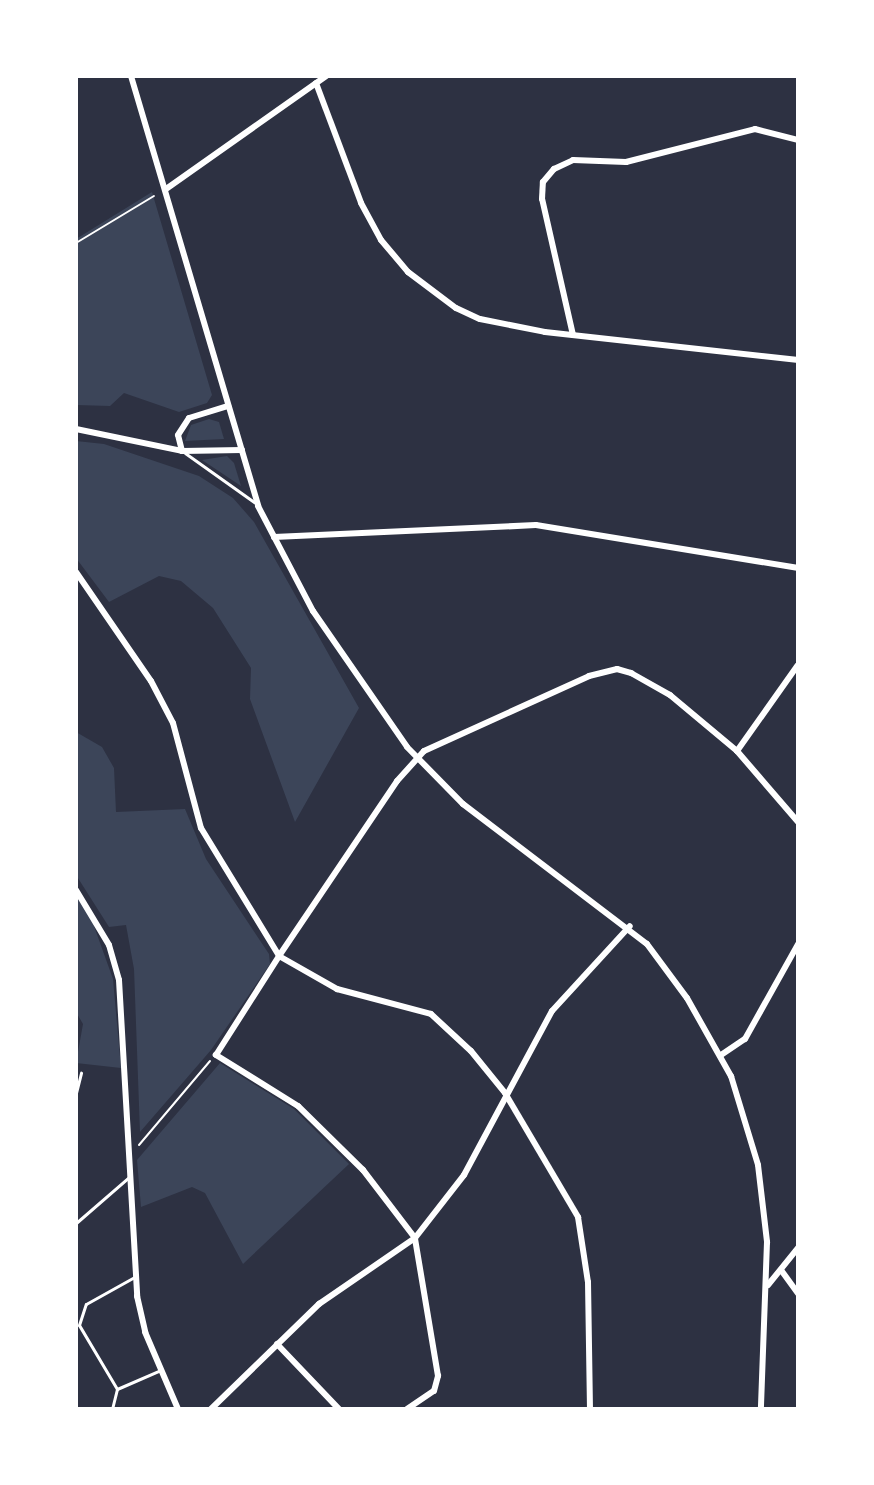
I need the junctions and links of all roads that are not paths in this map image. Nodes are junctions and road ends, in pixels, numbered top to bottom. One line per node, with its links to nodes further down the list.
1 (131, 76): 5 (street)
2 (326, 76): 3 (street)
3 (316, 83): 5 (street); 6 (street)
4 (798, 140): 6 (street)
5 (166, 189): 8 (street)
6 (573, 335): 7 (street)
7 (798, 360)
8 (228, 406): 10 (street); 11 (street)
9 (76, 429): 11 (street)
10 (242, 450): 11 (street); 12 (street)
11 (182, 451): 12 (lane)
12 (258, 506): 13 (street)
13 (274, 537): 14 (street); 18 (street)
14 (798, 568)
15 (76, 572): 23 (street)
16 (798, 665): 17 (street)
17 (737, 751): 18 (street); 19 (street)
18 (417, 758): 21 (street); 23 (street)
19 (798, 822)
20 (76, 890): 30 (street)
21 (630, 926): 26 (street); 29 (street)
22 (798, 944): 26 (street)
23 (279, 956): 29 (street); 32 (street)
24 (76, 1023): 25 (lane)
25 (76, 1035)
26 (721, 1055): 36 (street)
27 (81, 1073): 28 (lane)
28 (76, 1093)
29 (505, 1093): 32 (street); 46 (street)
30 (131, 1174): 31 (lane); 35 (street)
31 (76, 1223)
32 (415, 1238): 38 (street); 45 (street)
33 (798, 1248): 34 (street)
34 (781, 1270): 36 (street); 37 (street)
35 (136, 1276): 39 (street); 40 (lane)
36 (768, 1285): 47 (street)
37 (798, 1293)
38 (277, 1344): 43 (street); 44 (street)
39 (161, 1370): 40 (lane); 42 (street)
40 (117, 1389): 41 (lane)
41 (112, 1409)
42 (178, 1409)
43 (211, 1409)
44 (339, 1409)
45 (407, 1409)
46 (590, 1409)
47 (761, 1409)

